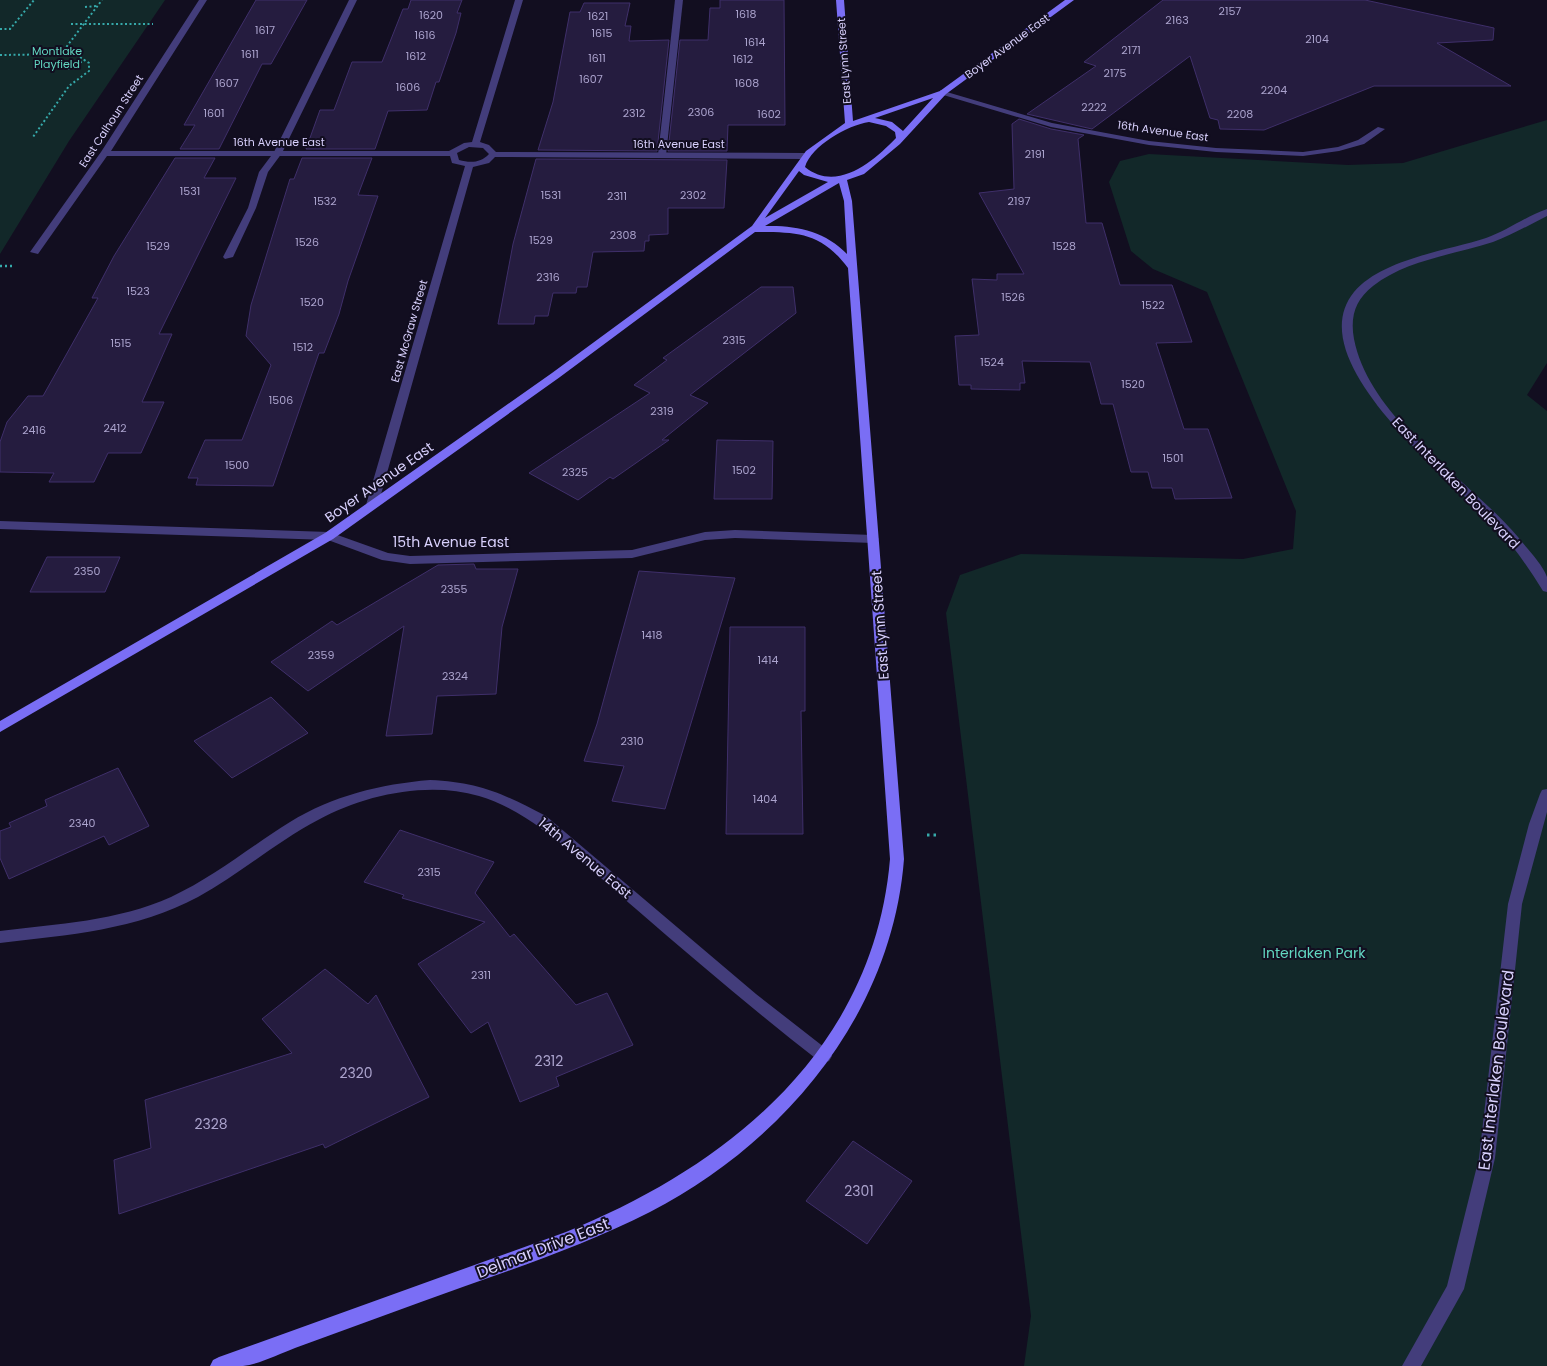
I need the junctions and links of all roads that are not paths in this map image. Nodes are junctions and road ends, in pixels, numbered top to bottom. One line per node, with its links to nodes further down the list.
1 (203, 0): 12 (street, East Calhoun Street)
2 (353, 0): 13 (street)
3 (519, 0): 11 (street)
4 (679, 0): 16 (street)
5 (840, 0): 8 (street, East Lynn Street)
6 (1070, 0): 7 (street, Boyer Avenue East)
7 (943, 92): 8 (street, Boyer Avenue East); 9 (street, 16th Avenue East); 10 (street, Boyer Avenue East)
8 (851, 123): 10 (street); 17 (street, Boyer Avenue East)
9 (1381, 129)
10 (900, 137): 19 (street, Boyer Avenue East)
11 (475, 145): 14 (street); 15 (street)
12 (105, 153): 13 (street, 16th Avenue East); 22 (street, East Calhoun Street)
13 (278, 153): 14 (street, 16th Avenue East); 23 (street)
14 (452, 154): 18 (street)
15 (493, 154): 16 (street, 16th Avenue East); 18 (street)
16 (662, 155): 17 (street, 16th Avenue East)
17 (804, 157): 19 (street); 21 (street, Boyer Avenue East)
18 (470, 164): 25 (street, East McGraw Street)
19 (841, 179): 21 (street, Boyer Avenue East); 24 (street, East Lynn Street)
20 (1547, 212): 29 (street, East Interlaken Boulevard)
21 (753, 229): 24 (street); 25 (street, Boyer Avenue East)
22 (35, 252)
23 (228, 257)
24 (854, 269): 28 (street, East Lynn Street)
25 (372, 505): 27 (street, Boyer Avenue East)
26 (0, 525): 27 (street, 15th Avenue East)
27 (328, 536): 28 (street, 15th Avenue East); 30 (street, Boyer Avenue East)
28 (873, 539): 33 (street, East Lynn Street)
29 (1547, 588)
30 (0, 727)
31 (1547, 794): 35 (street, East Interlaken Boulevard)
32 (0, 937): 33 (street, 14th Avenue East)
33 (824, 1056): 34 (street, Delmar Drive East)
34 (219, 1366)
35 (1411, 1366)

